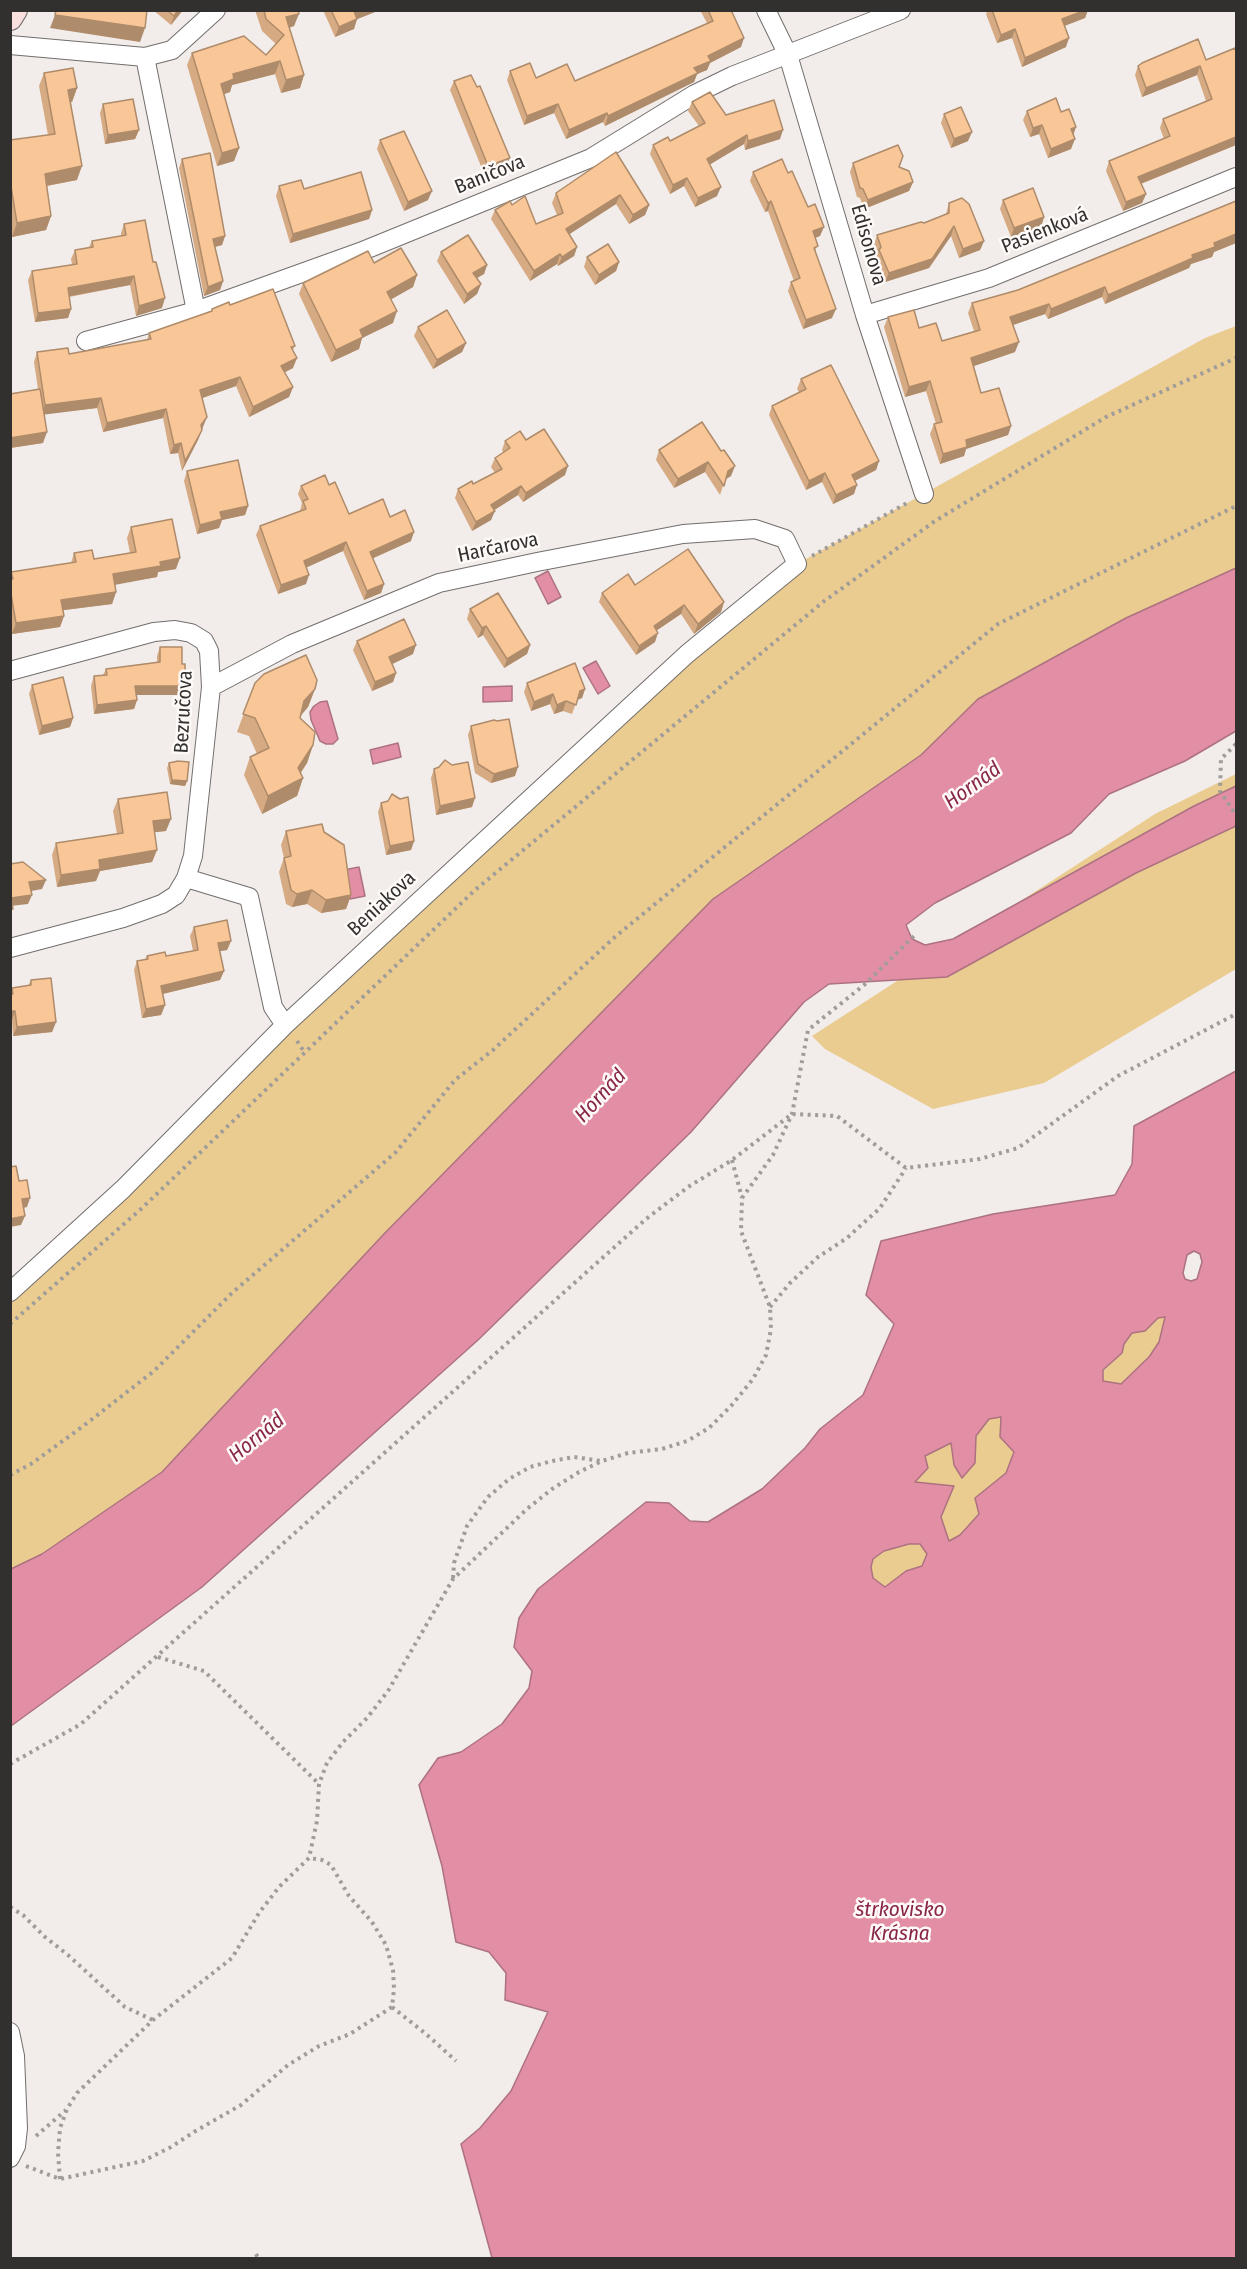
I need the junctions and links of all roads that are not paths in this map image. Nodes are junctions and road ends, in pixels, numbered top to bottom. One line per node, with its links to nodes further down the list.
1 (15, 10): 5 (main road)
2 (216, 10): 8 (street)
3 (766, 10): 7 (street, Edisonova)
4 (902, 10): 7 (street, Baničova)
5 (10, 18)
6 (10, 45): 8 (street)
7 (788, 55): 10 (street, Baničova); 11 (street, Edisonova)
8 (145, 57): 10 (street)
9 (1236, 177): 11 (street, Pasienková)
10 (196, 311): 12 (street, Baničova)
11 (865, 315): 13 (street, Edisonova)
12 (87, 341)
13 (924, 494)
14 (797, 564): 16 (street, Harčarova); 19 (street, Beniakova)
15 (10, 671): 16 (street, Bezručova)
16 (211, 687): 17 (street, Bezručova)
17 (186, 878): 18 (street, Bezručova); 19 (street)
18 (10, 948)
19 (285, 1024): 20 (street, Beniakova)
20 (10, 1292)
21 (10, 2032): 22 (street)
22 (15, 2161)

